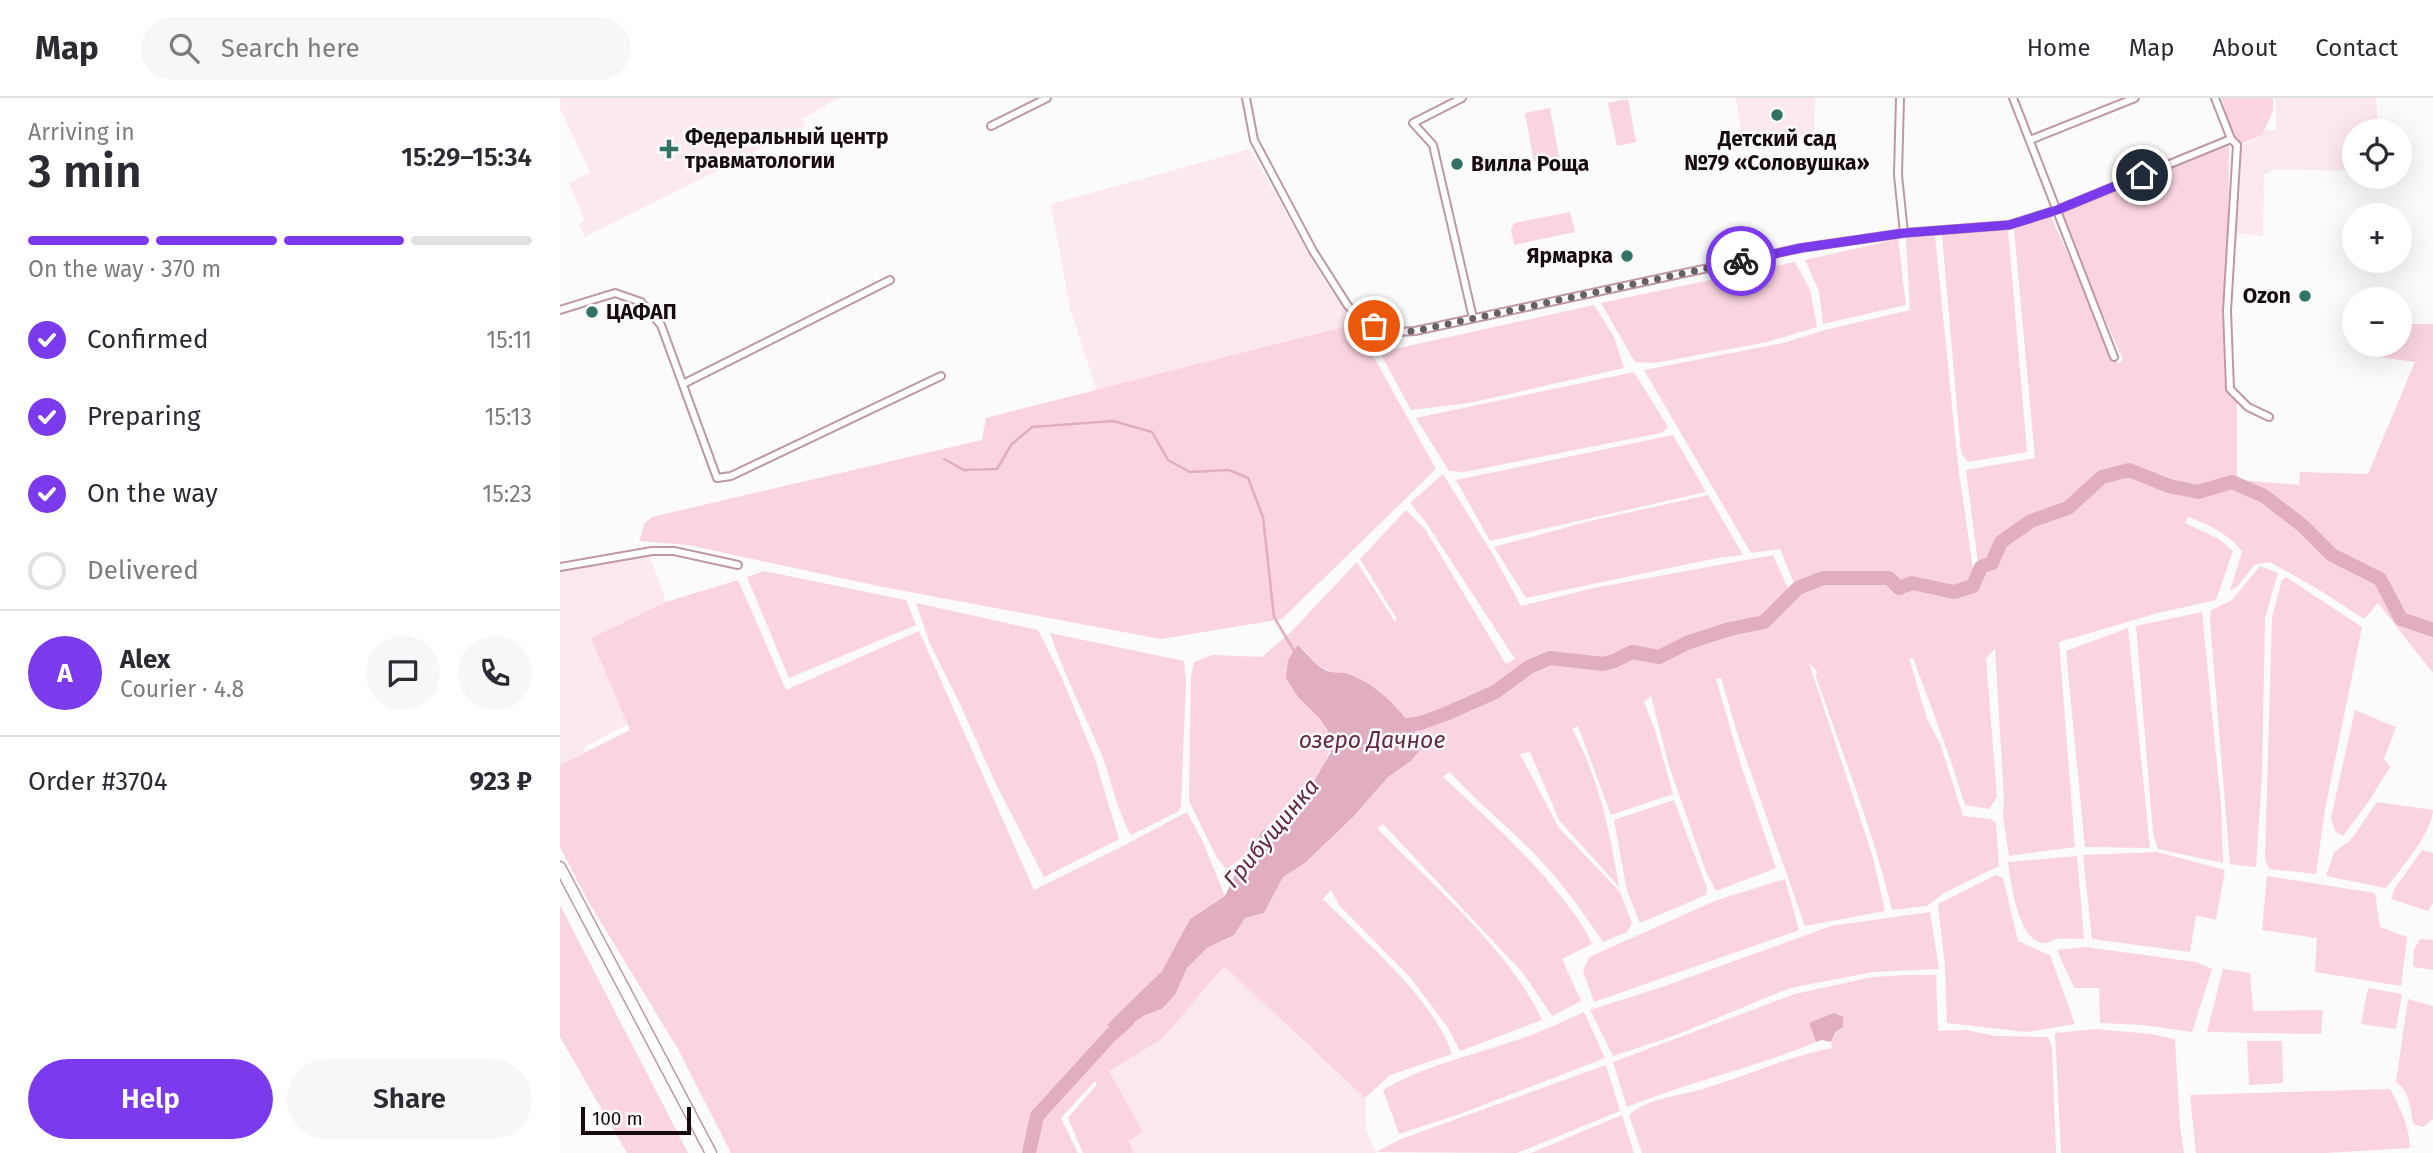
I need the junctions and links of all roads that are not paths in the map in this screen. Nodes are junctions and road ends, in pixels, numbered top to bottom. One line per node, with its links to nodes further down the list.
1 (1047, 98): 8 (street)
2 (1246, 98): 15 (street)
3 (1462, 98): 15 (street)
4 (1900, 98): 12 (street)
5 (2013, 98): 10 (street)
6 (2135, 98): 10 (street)
7 (2215, 98): 9 (street)
8 (991, 126)
9 (2231, 139): 11 (street); 19 (street)
10 (2029, 140): 11 (street)
11 (2057, 210): 12 (street); 16 (street)
12 (1904, 233): 15 (street)
13 (890, 280): 18 (street)
14 (560, 310): 18 (street)
15 (1474, 318)
16 (2115, 357)
17 (941, 376): 18 (street)
18 (683, 384)
19 (2269, 417)
20 (738, 565): 21 (street)
21 (560, 567)
22 (560, 867): 23 (main road)
23 (711, 1153)

